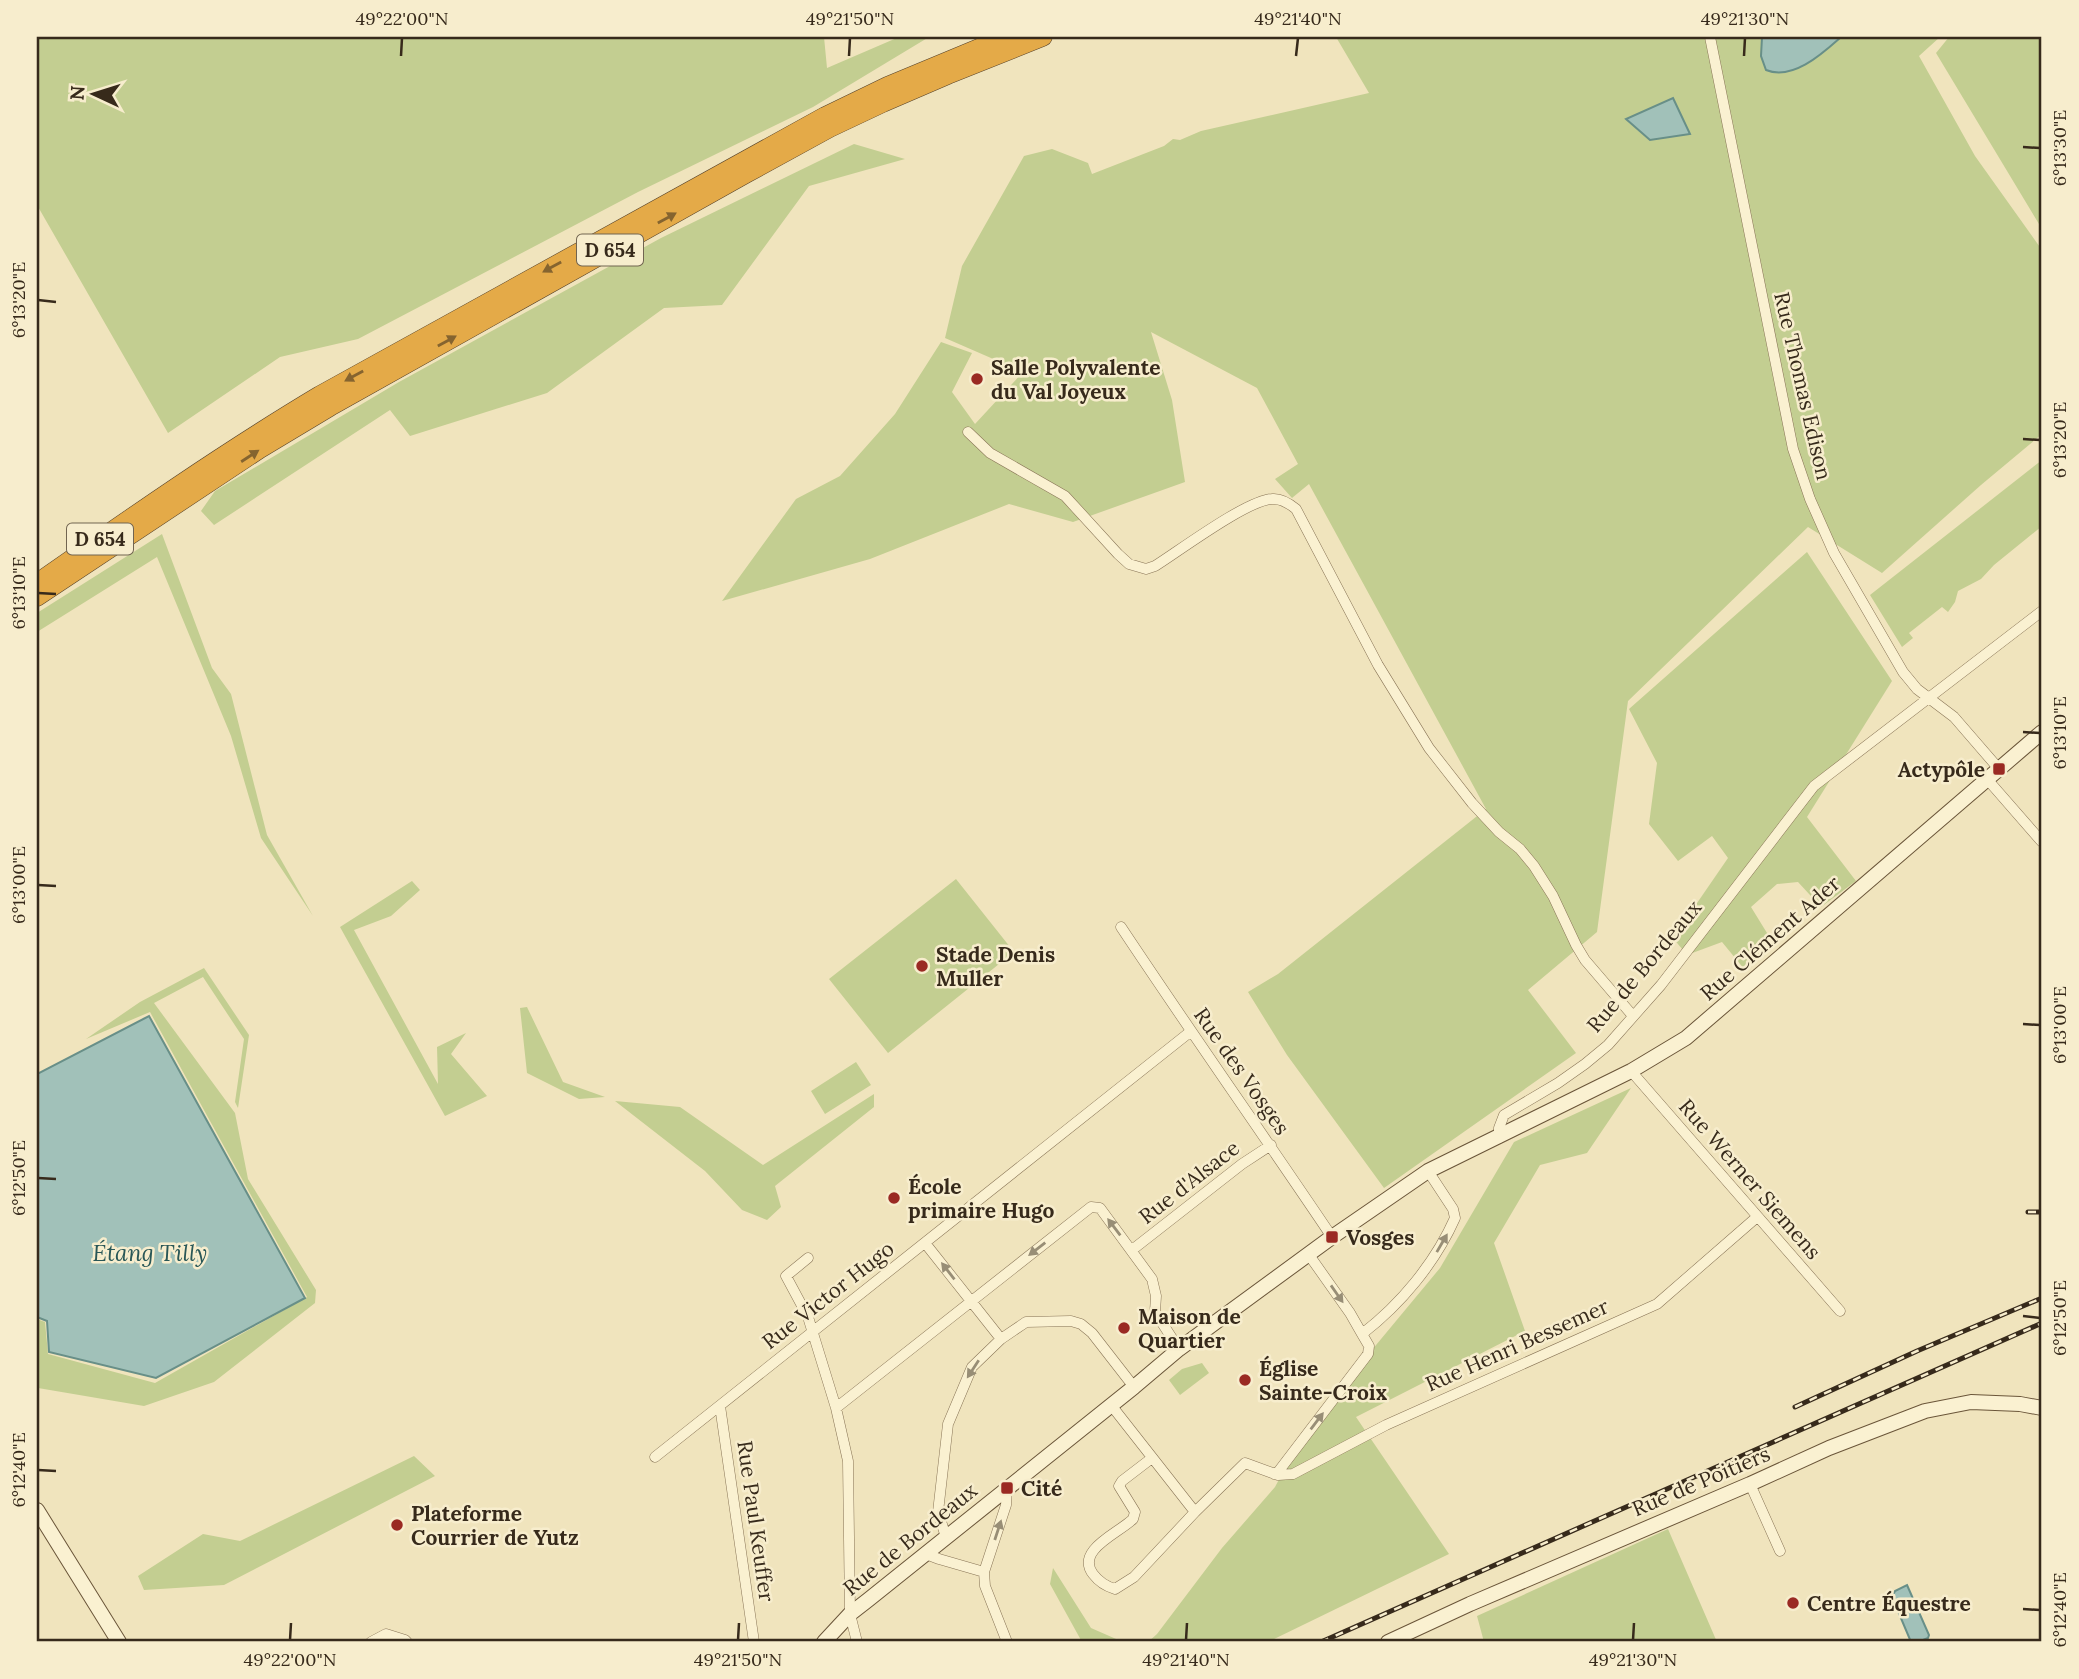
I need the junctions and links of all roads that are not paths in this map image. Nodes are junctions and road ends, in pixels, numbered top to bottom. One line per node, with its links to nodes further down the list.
1 (1005, 37): 5 (highway, D 654, one-way to 5)
2 (1043, 37): 5 (highway, D 654, one-way to 2)
3 (1710, 37): 9 (street, Rue Thomas Edison)
4 (968, 432): 14 (street)
5 (189, 487): 6 (highway, D 654); 7 (highway, D 654)
6 (37, 583)
7 (37, 597)
8 (2042, 611): 9 (street, Rue de Bordeaux)
9 (1929, 699): 11 (street, Rue Thomas Edison); 14 (street, Rue de Bordeaux)
10 (2042, 732): 11 (street, Rue Clément Ader)
11 (1993, 774): 12 (street, Rue Thomas Edison); 16 (street, Rue Clément Ader)
12 (2042, 842)
13 (1121, 927): 15 (street, Rue des Vosges)
14 (1633, 1016): 17 (street, Rue de Bordeaux)
15 (1190, 1032): 18 (street, Rue des Vosges); 22 (street, Rue Victor Hugo)
16 (1631, 1071): 17 (street, Rue Clément Ader); 20 (street, Rue Werner Siemens)
17 (1499, 1138): 19 (street, Rue de Bordeaux)
18 (1271, 1145): 21 (street, Rue des Vosges); 23 (street, Rue d'Alsace)
19 (1428, 1171): 21 (street, Rue de Bordeaux); 29 (street, one-way to 19)
20 (1757, 1217): 27 (street, Rue Werner Siemens); 39 (street, Rue Henri Bessemer)
21 (1332, 1237): 24 (street, Rue de Bordeaux)
22 (925, 1242): 26 (street, one-way to 22); 28 (street, Rue Victor Hugo)
23 (1132, 1250): 26 (street, one-way to 26); 31 (street)
24 (1309, 1255): 29 (street, one-way to 29); 31 (street, Rue de Bordeaux)
25 (808, 1258): 28 (street)
26 (971, 1301): 30 (street); 35 (street)
27 (1840, 1311)
28 (813, 1332): 34 (street, Rue Victor Hugo); 35 (street)
29 (1362, 1335): 39 (street, one-way to 29)
30 (1001, 1339): 32 (street); 44 (street, one-way to 44)
31 (1179, 1349): 32 (street, Rue de Bordeaux)
32 (1134, 1387): 33 (street, Rue de Bordeaux)
33 (1111, 1405): 38 (street); 41 (street, Rue de Bordeaux)
34 (720, 1406): 37 (street, Rue Victor Hugo); 52 (street, Rue Paul Keuffer)
35 (836, 1408): 48 (street)
36 (2042, 1408): 40 (street, Rue de Poitiers)
37 (655, 1457)
38 (1152, 1458): 43 (street); 43 (street)
39 (1275, 1474): 43 (street)
40 (1751, 1484): 45 (street); 56 (street, Rue de Poitiers)
41 (1007, 1488): 44 (street, Rue de Bordeaux); 47 (street, one-way to 41)
42 (37, 1510): 49 (street)
43 (1195, 1512)
44 (946, 1537): 46 (street, Rue de Bordeaux)
45 (1780, 1551)
46 (926, 1553): 47 (street); 48 (street, Rue de Bordeaux)
47 (984, 1572): 55 (street)
48 (850, 1615): 53 (street, Rue de Bordeaux); 54 (street)
49 (119, 1642)
50 (371, 1642): 51 (street)
51 (407, 1642)
52 (754, 1642)
53 (824, 1642)
54 (857, 1642)
55 (1007, 1642)
56 (1388, 1642)

